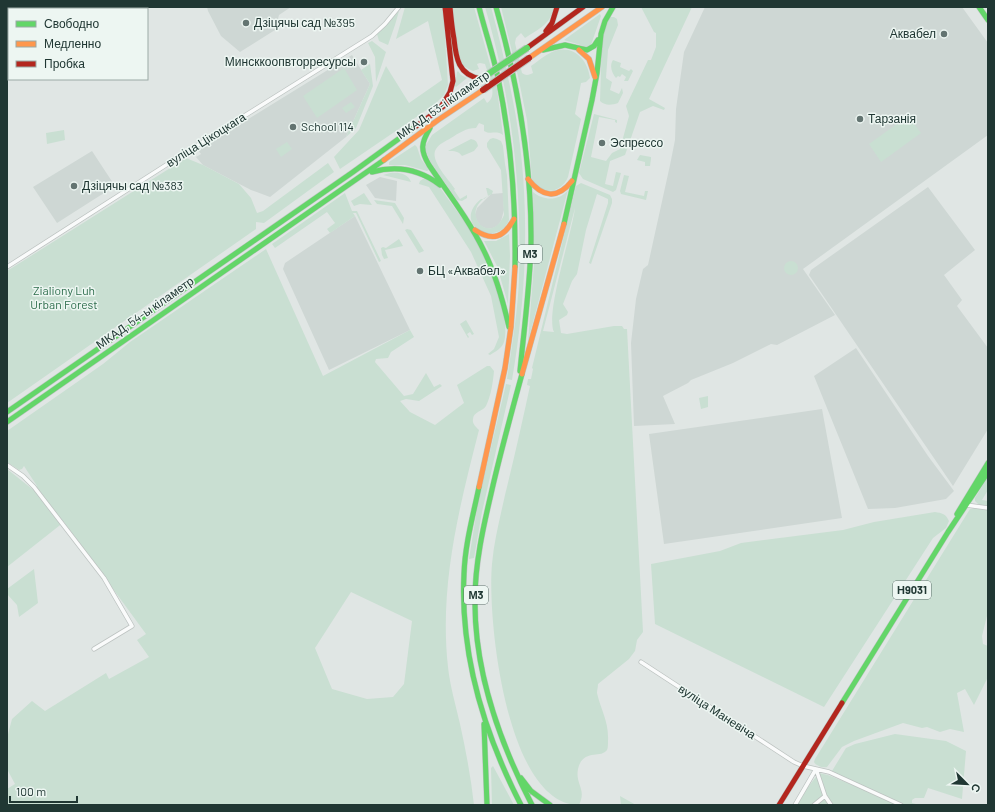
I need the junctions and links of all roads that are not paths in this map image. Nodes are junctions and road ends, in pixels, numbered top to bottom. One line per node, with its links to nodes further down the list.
1 (400, 7): 28 (street, вуліца Цікоцкага)
2 (445, 7): 18 (main road)
3 (450, 7): 16 (main road)
4 (479, 7): 25 (main road, М3)
5 (496, 7): 21 (main road, М3)
6 (557, 7): 12 (main road)
7 (584, 7): 12 (main road, МКАД, 53-і кіламетр)
8 (602, 7): 15 (main road, МКАД, 53-і кіламетр)
9 (612, 7): 13 (main road)
10 (979, 7): 11 (main road)
11 (988, 20)
12 (540, 38): 16 (main road, МКАД, 53-і кіламетр, bridge)
13 (599, 38): 14 (main road); 17 (main road)
14 (579, 50): 15 (main road); 17 (main road)
15 (536, 53): 19 (main road, МКАД, 53-і кіламетр, bridge)
16 (481, 79): 18 (main road, МКАД, 53-і кіламетр)
17 (596, 82): 22 (main road)
18 (440, 108): 24 (main road, МКАД, 53-і кіламетр)
19 (438, 120): 20 (main road, МКАД, 53-і кіламетр); 23 (main road)
20 (367, 173): 23 (main road); 26 (main road, МКАД, 53-і кіламетр)
21 (528, 178): 22 (main road); 30 (main road, М3)
22 (574, 178): 30 (main road)
23 (446, 190): 27 (main road)
24 (292, 215): 31 (main road, МКАД, 54-ы кіламетр)
25 (515, 218): 27 (main road); 29 (main road, М3)
26 (296, 221): 32 (main road, МКАД, 54-ы кіламетр)
27 (472, 228): 29 (main road)
28 (7, 267)
29 (510, 335): 40 (main road, М3)
30 (519, 384): 43 (main road, М3)
31 (7, 412)
32 (7, 422)
33 (988, 463): 36 (main road, Н9031)
34 (7, 465): 38 (street)
35 (988, 472): 36 (main road, Н9031)
36 (965, 504): 37 (street); 41 (main road, Н9031)
37 (988, 508)
38 (94, 649)
39 (641, 662): 41 (street, вуліца Маневіча)
40 (483, 716): 45 (main road); 46 (main road, М3)
41 (803, 766): 42 (street, вуліца Маневіча); 49 (main road, Н9031)
42 (816, 769): 44 (street); 50 (street); 53 (street, вуліца Маневіча)
43 (516, 771): 47 (main road, М3); 48 (main road)
44 (825, 796): 51 (street); 52 (street)
45 (487, 805)
46 (521, 805)
47 (532, 805)
48 (550, 805)
49 (779, 805)
50 (795, 805)
51 (814, 805)
52 (831, 805)
53 (901, 805)

